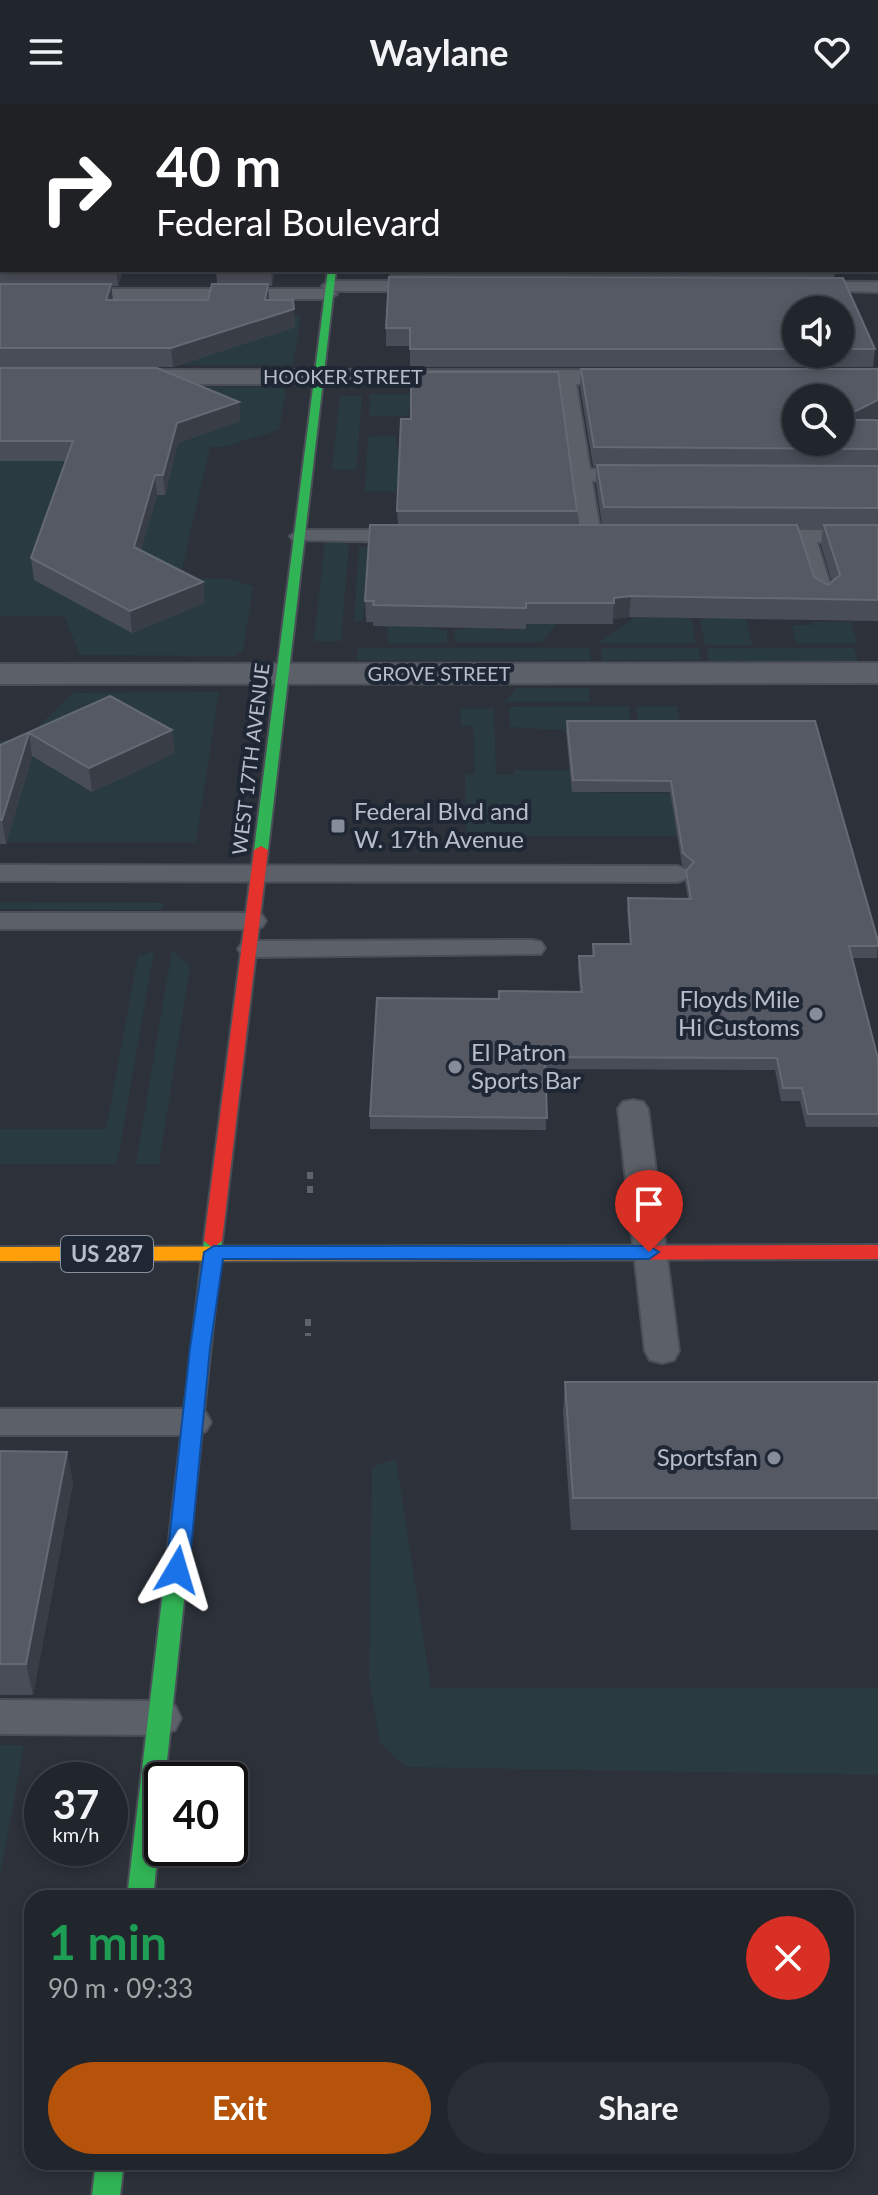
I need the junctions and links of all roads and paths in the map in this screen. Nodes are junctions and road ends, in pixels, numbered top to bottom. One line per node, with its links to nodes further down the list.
1 (330, 283): 2 (lane); 5 (lane); 7 (street, WEST 17TH AVENUE)
2 (450, 286)
3 (798, 287): 4 (lane)
4 (878, 287)
5 (0, 294)
6 (0, 377): 7 (street, HOOKER STREET)
7 (319, 377): 8 (street, HOOKER STREET); 12 (street, WEST 17TH AVENUE)
8 (567, 377): 9 (street, HOOKER STREET); 10 (lane)
9 (660, 377)
10 (582, 475): 11 (lane); 14 (lane)
11 (662, 475)
12 (300, 536): 13 (lane); 21 (street, WEST 17TH AVENUE)
13 (435, 536)
14 (590, 536)
15 (747, 536): 16 (lane)
16 (805, 536): 17 (lane); 18 (lane)
17 (878, 536)
18 (824, 597)
19 (878, 673): 21 (street, GROVE STREET)
20 (0, 674): 21 (street, GROVE STREET)
21 (283, 674): 23 (street, WEST 17TH AVENUE)
22 (0, 873): 23 (lane)
23 (259, 873): 24 (lane); 26 (street, WEST 17TH AVENUE)
24 (677, 874)
25 (0, 921): 26 (lane)
26 (253, 921): 28 (street, WEST 17TH AVENUE)
27 (532, 948): 28 (lane)
28 (251, 949): 32 (street, WEST 17TH AVENUE)
29 (633, 1109): 33 (lane)
30 (310, 1172): 31 (path)
31 (310, 1195)
32 (214, 1252): 33 (street, US 287); 35 (street, US 287); 40 (street, WEST 17TH AVENUE)
33 (649, 1252): 34 (street, US 287); 38 (lane)
34 (878, 1252)
35 (0, 1254)
36 (308, 1319): 37 (path)
37 (308, 1336)
38 (662, 1351)
39 (0, 1422): 40 (lane)
40 (194, 1422): 42 (street, WEST 17TH AVENUE)
41 (0, 1717): 42 (lane)
42 (161, 1718): 43 (street, WEST 17TH AVENUE)
43 (141, 1890)
44 (109, 2170): 45 (street)
45 (106, 2195)

